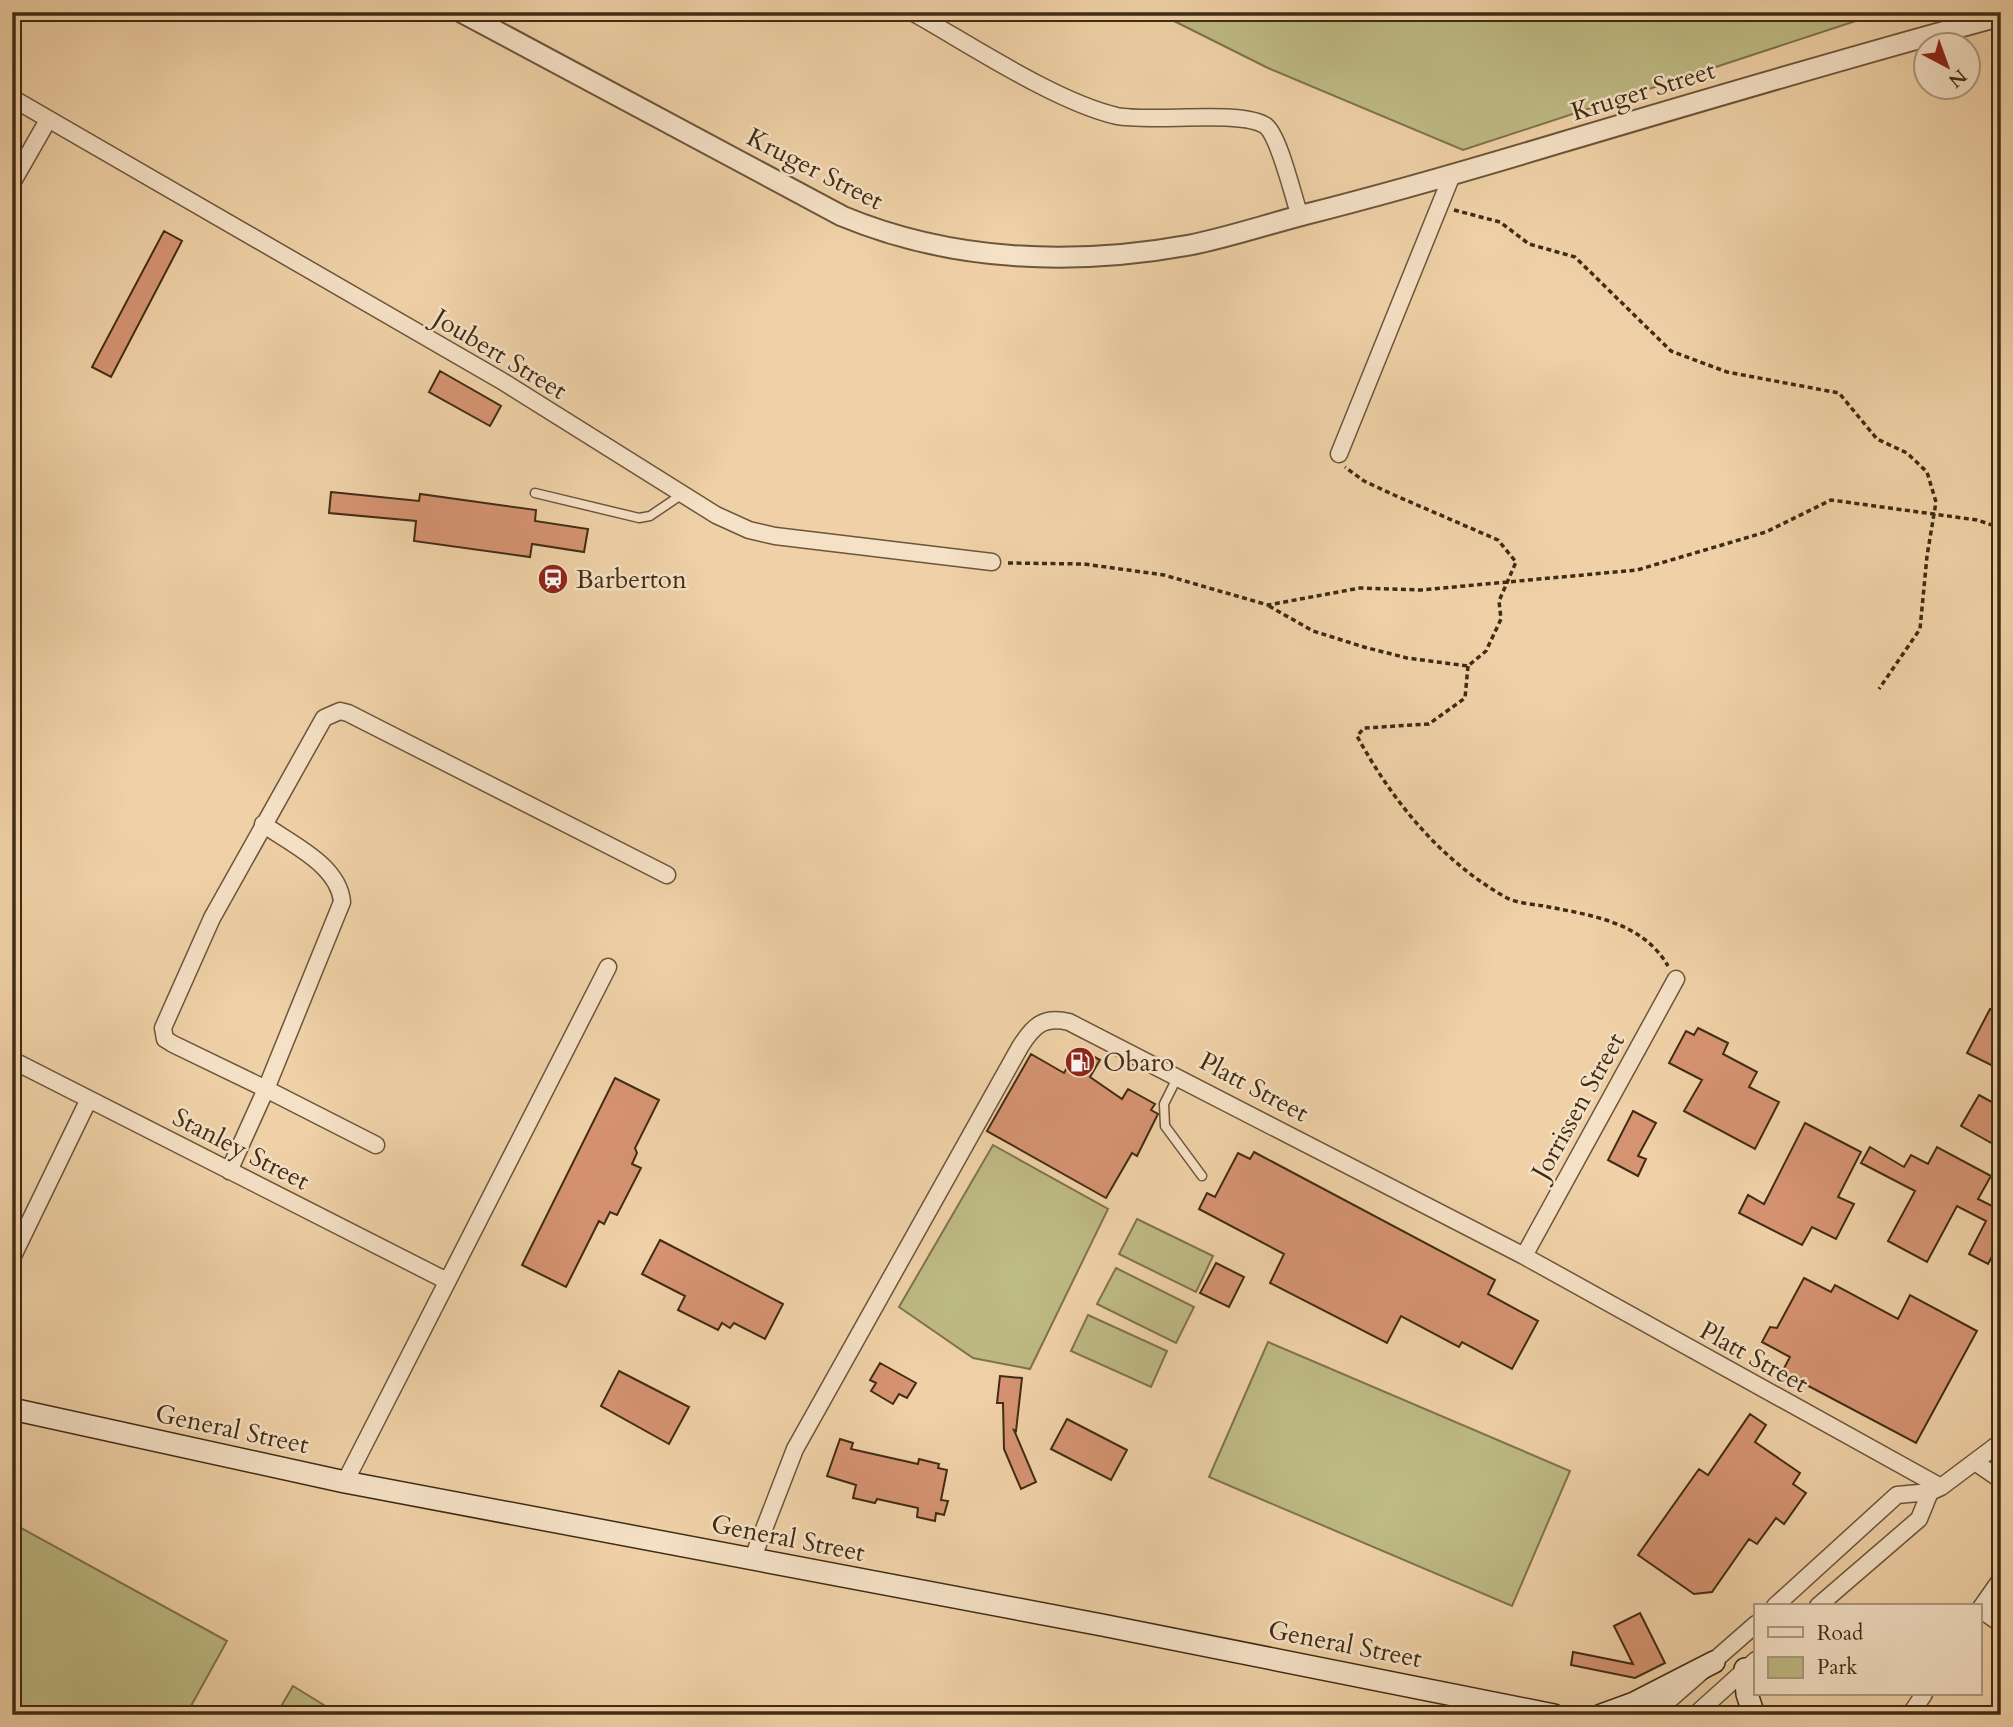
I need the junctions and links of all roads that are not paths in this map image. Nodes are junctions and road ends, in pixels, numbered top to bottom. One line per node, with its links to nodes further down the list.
1 (461, 12): 4 (street, Kruger Street)
2 (912, 12): 9 (street)
3 (2001, 16): 7 (street, Kruger Street)
4 (488, 19): 9 (street, Kruger Street)
5 (12, 98): 6 (street, Joubert Street)
6 (48, 120): 8 (street); 12 (street, Joubert Street)
7 (1452, 175): 9 (street, Kruger Street); 10 (street)
8 (12, 183)
9 (1300, 216)
10 (1339, 454)
11 (535, 493): 12 (lane)
12 (681, 495): 13 (street, Joubert Street)
13 (992, 562)
14 (263, 824): 15 (street); 20 (street); 20 (street)
15 (667, 875)
16 (608, 967): 27 (street)
17 (1676, 979): 25 (street, Jorrissen Street)
18 (12, 1060): 21 (street, Stanley Street)
19 (1178, 1076): 24 (lane); 25 (street, Platt Street); 34 (street, Platt Street)
20 (267, 1089): 22 (street); 23 (street)
21 (89, 1099): 23 (street, Stanley Street); 26 (street)
22 (376, 1145)
23 (229, 1171): 27 (street, Stanley Street)
24 (1202, 1177)
25 (1524, 1256): 33 (street, Platt Street)
26 (12, 1258)
27 (447, 1281): 32 (street)
28 (12, 1409): 32 (main road, General Street)
29 (2001, 1442): 30 (street)
30 (1975, 1462): 31 (street); 33 (street)
31 (2001, 1480)
32 (345, 1482): 34 (main road, General Street)
33 (1936, 1489): 36 (street); 37 (street)
34 (752, 1560): 45 (main road, General Street)
35 (2001, 1578): 38 (street)
36 (1777, 1604)
37 (1820, 1604)
38 (1982, 1606)
39 (1982, 1611): 40 (street)
40 (2001, 1625)
41 (1754, 1626): 42 (street)
42 (1714, 1662): 46 (main road); 47 (street)
43 (1751, 1664): 48 (street); 49 (main road)
44 (1923, 1696): 50 (street)
45 (1545, 1714)
46 (1601, 1715)
47 (1652, 1715)
48 (1695, 1715)
49 (1754, 1715)
50 (1910, 1715)

